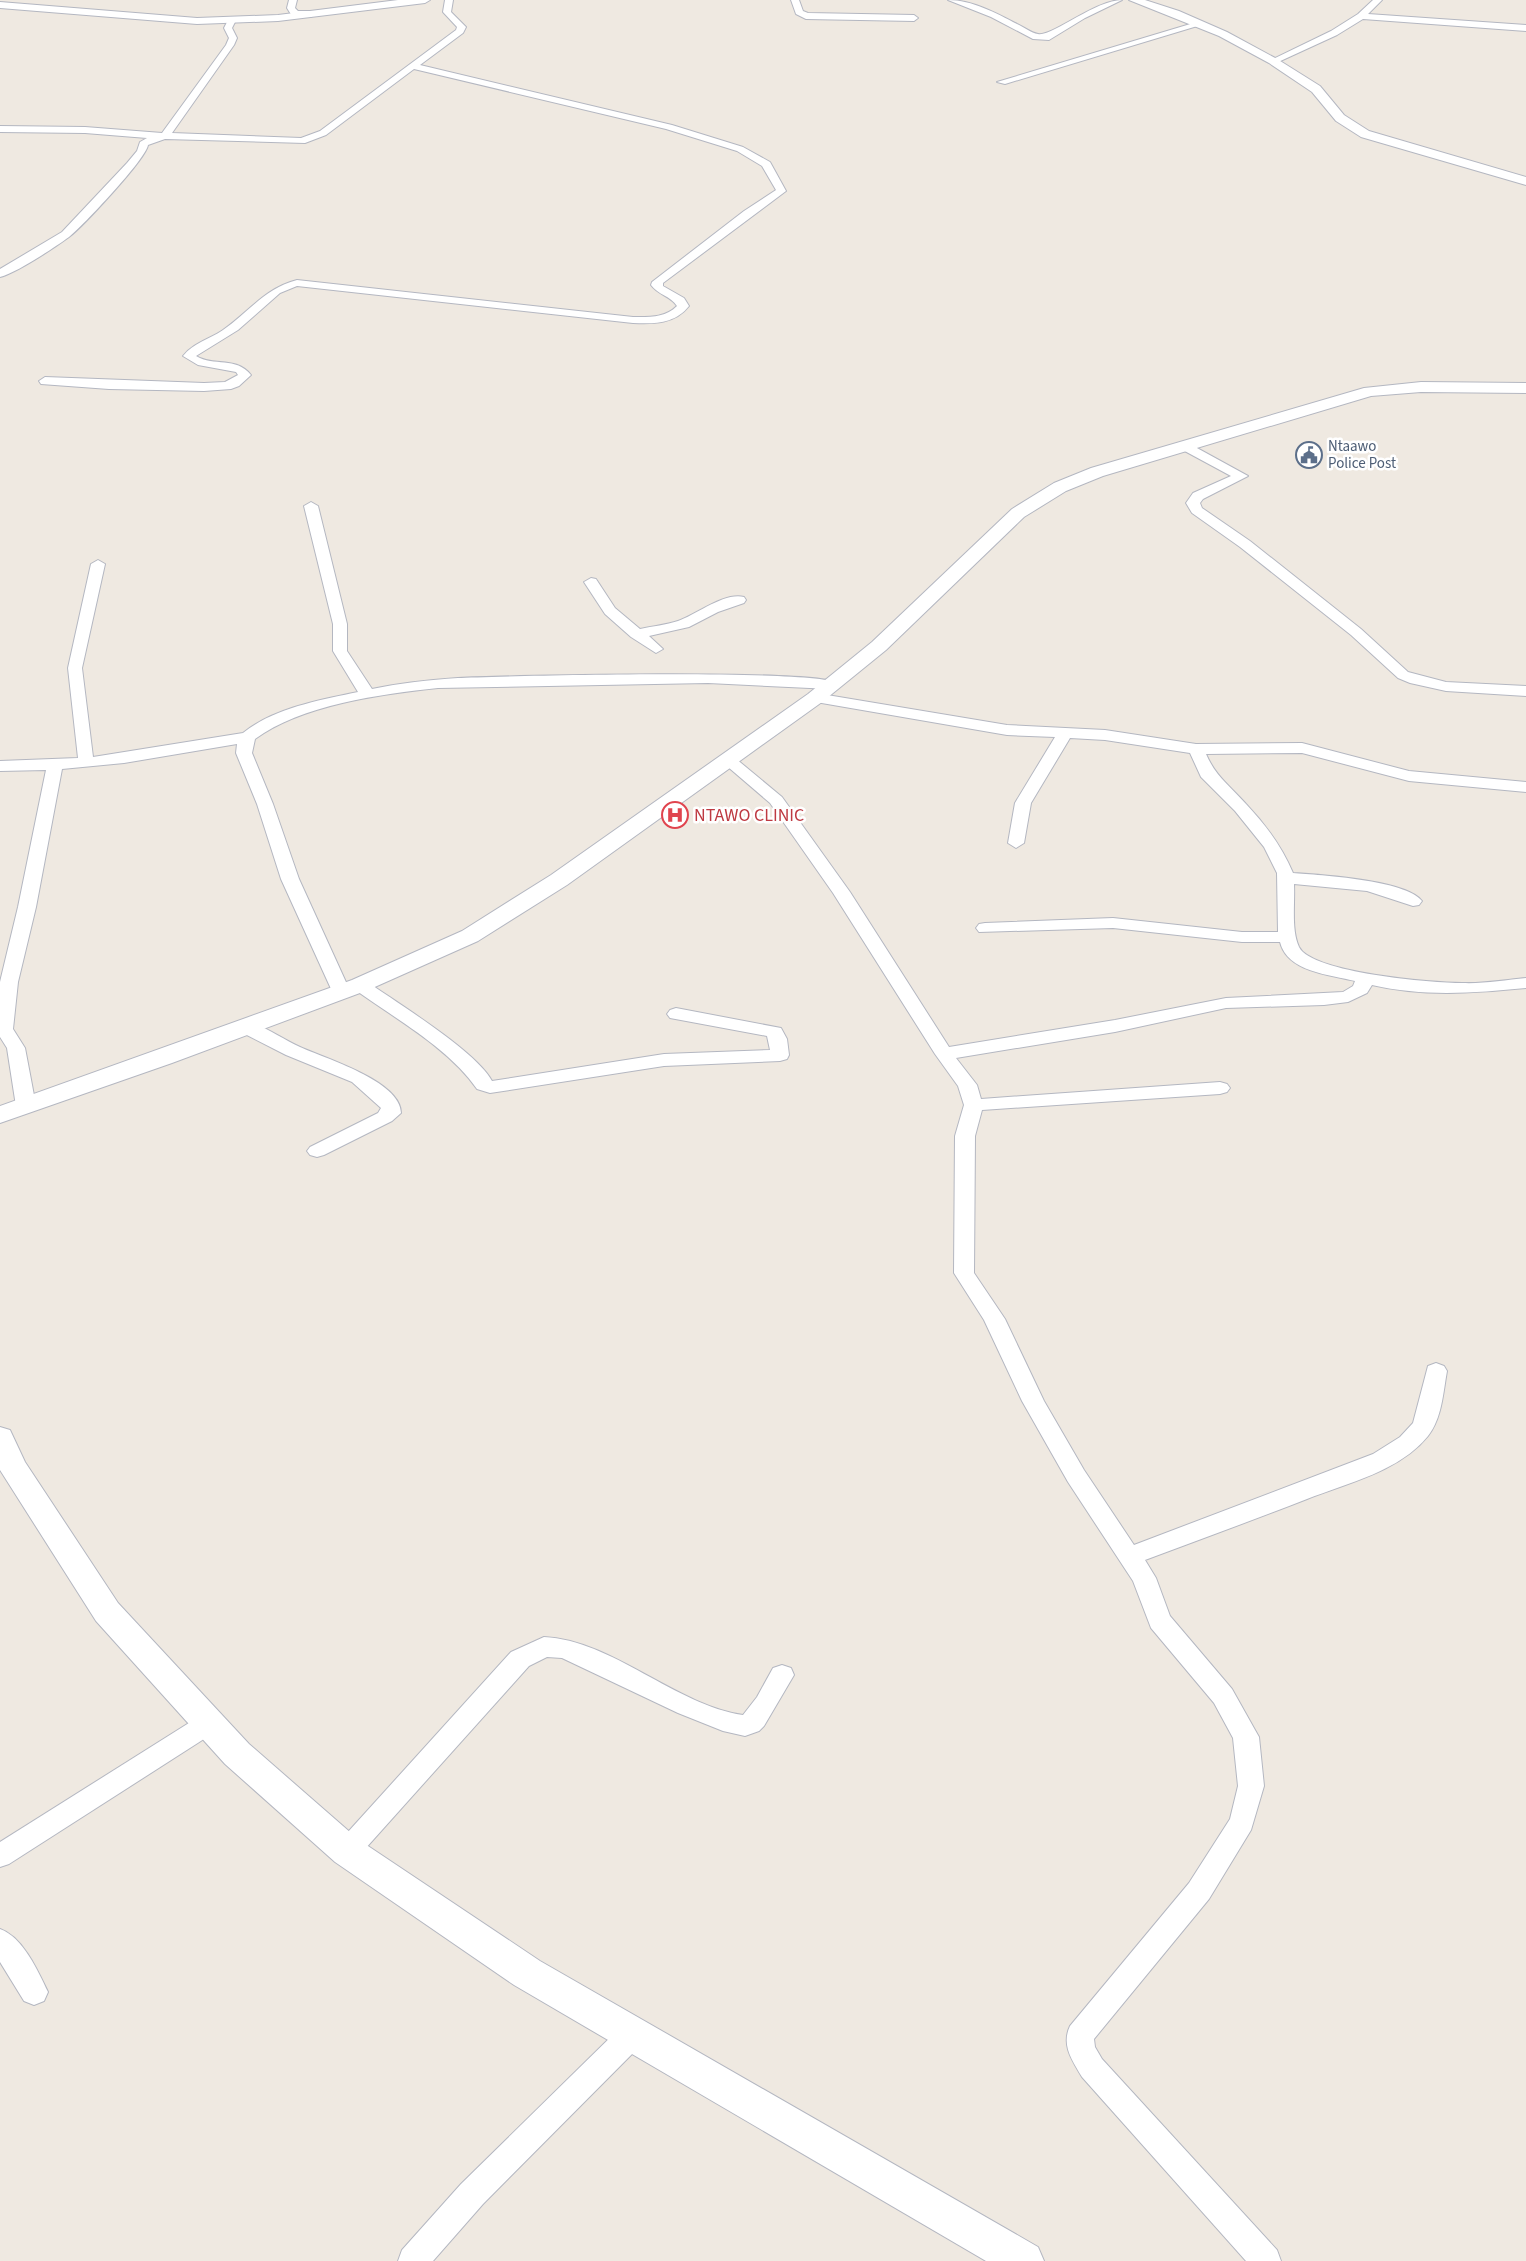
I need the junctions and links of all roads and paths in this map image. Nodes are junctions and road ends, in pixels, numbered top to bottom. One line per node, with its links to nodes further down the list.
1 (292, 0): 11 (street)
2 (425, 0): 9 (street)
3 (449, 0): 18 (street)
4 (795, 0): 13 (street)
5 (952, 0): 6 (street)
6 (1118, 0)
7 (1134, 0): 15 (street)
8 (1378, 0): 12 (street)
9 (401, 1): 11 (street)
10 (0, 5): 14 (street)
11 (311, 14): 14 (street)
12 (1360, 16): 16 (street); 17 (street)
13 (914, 18)
14 (232, 20): 21 (street)
15 (1200, 24): 17 (street); 19 (street)
16 (1526, 28)
17 (1273, 61): 22 (street)
18 (412, 66): 21 (street); 24 (street)
19 (1002, 82)
20 (0, 129): 21 (street)
21 (165, 136): 23 (street)
22 (1526, 181)
23 (0, 274)
24 (45, 381)
25 (1526, 388): 26 (street)
26 (1186, 446): 33 (street); 34 (street)
27 (311, 506): 35 (street)
28 (98, 564): 40 (street)
29 (591, 582): 31 (street)
30 (738, 600): 31 (street)
31 (636, 634): 32 (street)
32 (656, 650)
33 (823, 691): 35 (street); 36 (street); 39 (street)
34 (1526, 692)
35 (368, 695): 37 (street)
36 (1065, 733): 38 (street); 44 (street)
37 (248, 737): 40 (street); 51 (street)
38 (1196, 749): 43 (street); 45 (street)
39 (729, 761): 51 (street); 54 (street)
40 (86, 763): 42 (street)
41 (0, 766): 42 (street)
42 (55, 766): 57 (street)
43 (1526, 786)
44 (1016, 843)
45 (1285, 878): 46 (street); 48 (street)
46 (1413, 901)
47 (984, 928): 48 (street)
48 (1288, 937): 49 (street)
49 (1366, 978): 50 (street); 54 (street)
50 (1526, 983)
51 (350, 988): 52 (street); 53 (street)
52 (676, 1014)
53 (246, 1027): 57 (street); 59 (street)
54 (944, 1054): 56 (street)
55 (1220, 1088): 56 (street)
56 (974, 1105): 62 (street)
57 (26, 1106): 58 (street)
58 (0, 1115)
59 (317, 1152)
60 (1436, 1371): 62 (street)
61 (0, 1438): 64 (street)
62 (1130, 1556): 72 (street)
63 (782, 1675): 65 (street)
64 (208, 1723): 65 (street); 66 (street)
65 (347, 1851): 69 (street)
66 (0, 1856)
67 (0, 1941): 68 (street)
68 (34, 1992)
69 (633, 2034): 70 (street); 71 (street)
70 (414, 2261)
71 (1024, 2261)
72 (1266, 2261)

